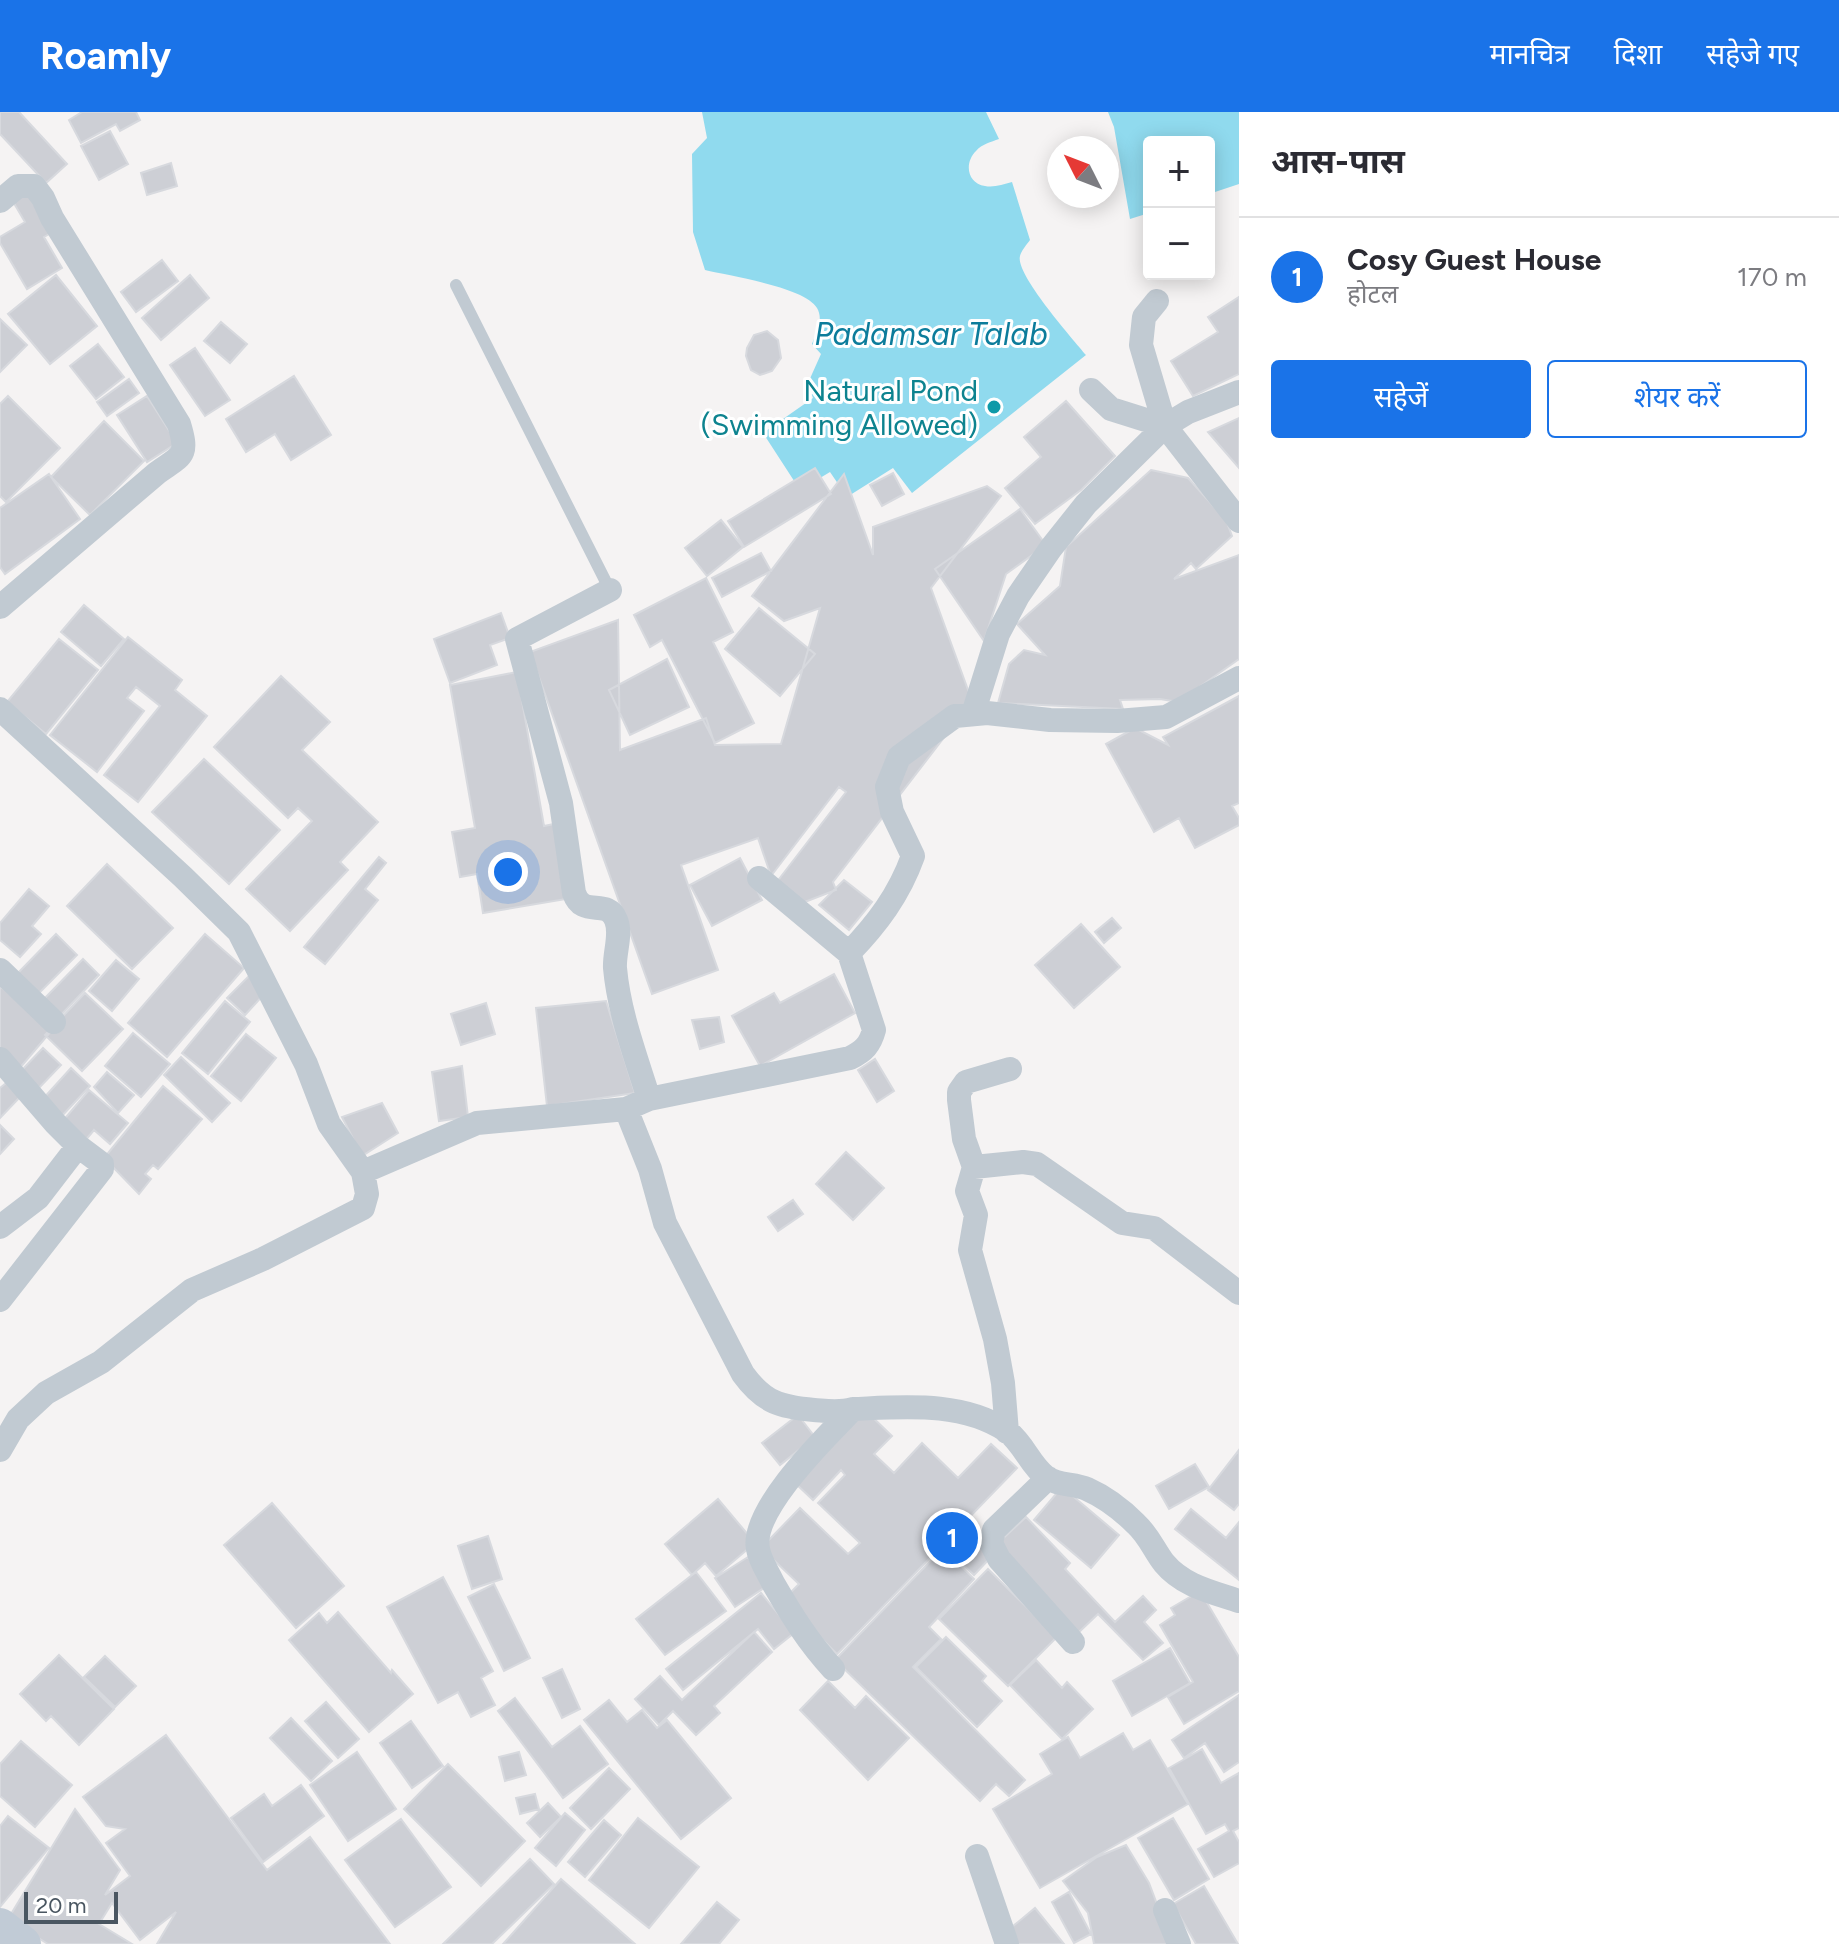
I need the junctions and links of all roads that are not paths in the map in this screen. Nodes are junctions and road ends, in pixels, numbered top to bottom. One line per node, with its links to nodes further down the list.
1 (0, 201): 9 (street)
2 (456, 285): 8 (lane)
3 (1157, 301): 6 (street)
4 (1091, 390): 6 (street)
5 (1239, 392): 6 (street)
6 (1165, 426): 7 (street); 12 (street)
7 (1239, 521)
8 (610, 590): 19 (street)
9 (0, 607)
10 (1239, 678): 12 (street)
11 (0, 709): 23 (street)
12 (973, 714): 14 (street)
13 (759, 878): 14 (street)
14 (849, 953): 19 (street)
15 (0, 970): 16 (street)
16 (54, 1022)
17 (0, 1059): 21 (street)
18 (1010, 1069): 22 (street)
19 (649, 1099): 20 (street)
20 (626, 1109): 23 (street); 27 (street)
21 (78, 1146): 24 (street); 26 (street)
22 (974, 1167): 25 (street); 28 (street)
23 (363, 1172): 29 (street)
24 (0, 1227)
25 (1239, 1293)
26 (0, 1300)
27 (853, 1409): 28 (street); 33 (street)
28 (1007, 1432): 30 (street)
29 (0, 1450)
30 (1048, 1478): 31 (street); 32 (street)
31 (1239, 1601)
32 (1073, 1642)
33 (833, 1669)
34 (977, 1856): 38 (street)
35 (1165, 1910): 39 (street)
36 (0, 1926): 37 (main road)
37 (23, 1944)
38 (1007, 1944)
39 (1179, 1944)

